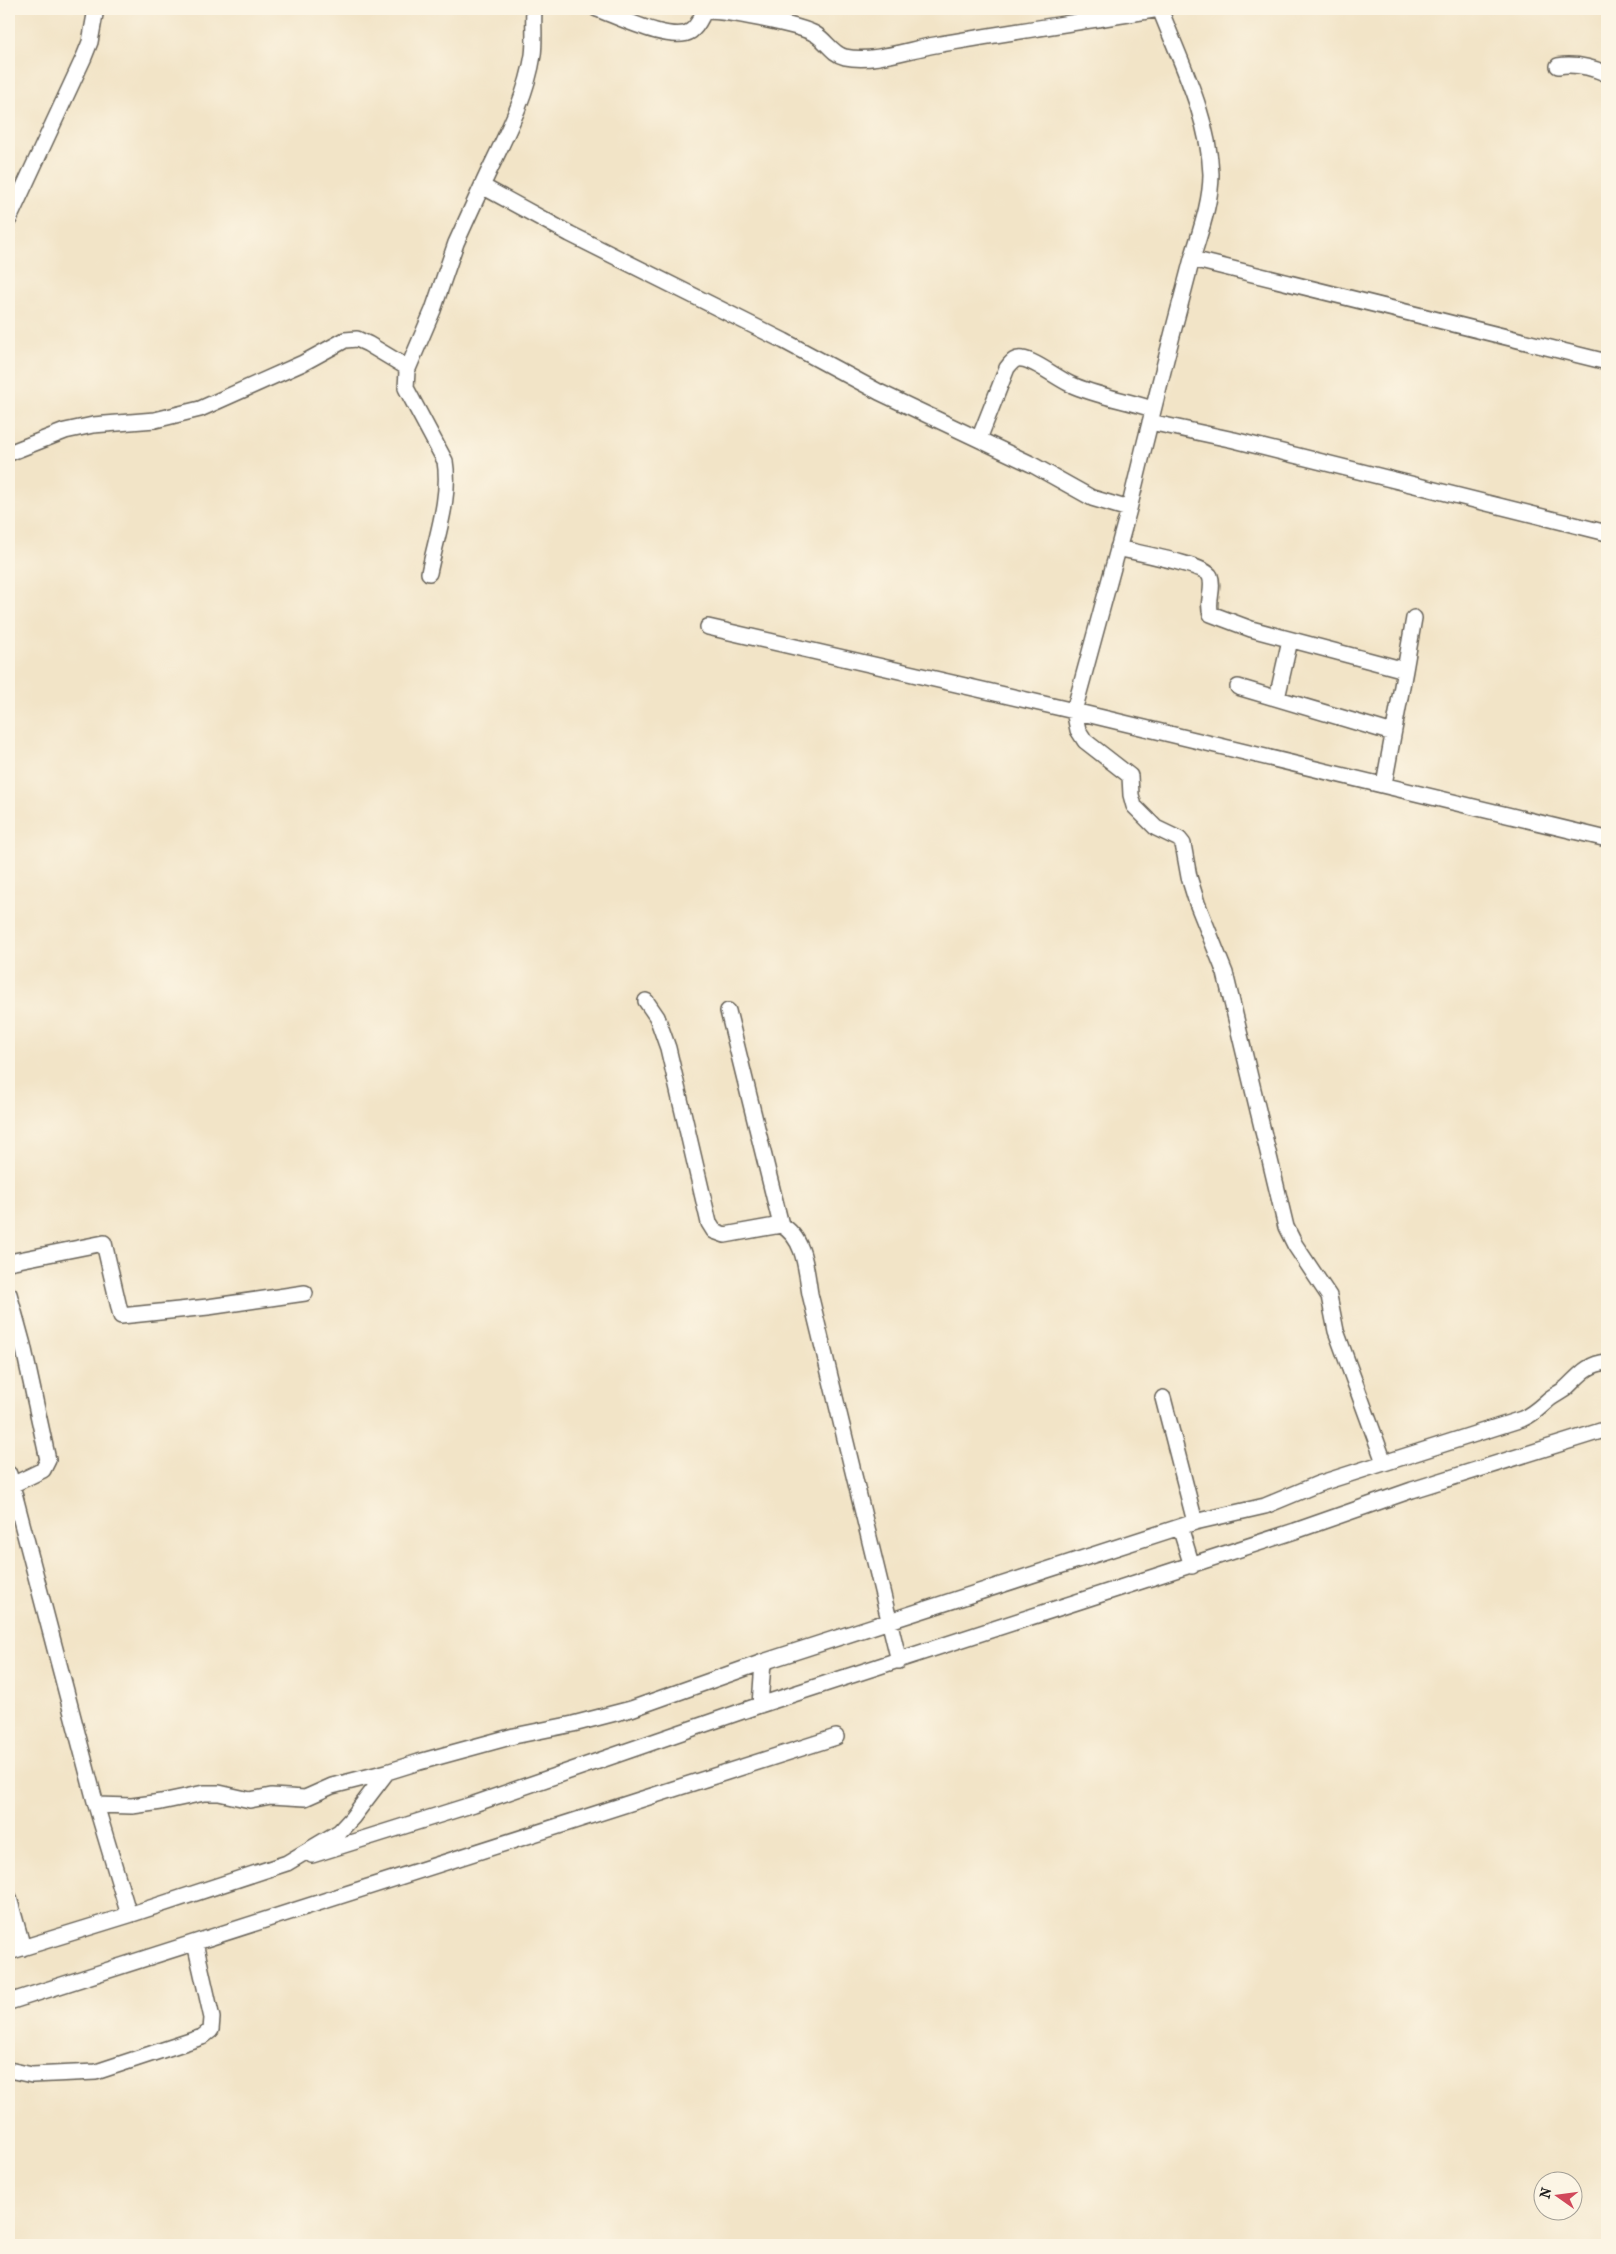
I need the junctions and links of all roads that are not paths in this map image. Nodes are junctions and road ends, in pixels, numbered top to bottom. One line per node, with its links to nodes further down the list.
1 (96, 9): 8 (street)
2 (534, 9): 7 (street)
3 (597, 9): 4 (street)
4 (1160, 9): 9 (street)
5 (1558, 66): 6 (street)
6 (1607, 74)
7 (482, 186): 11 (street); 13 (street)
8 (9, 219)
9 (1192, 259): 10 (street); 12 (street)
10 (1607, 362)
11 (408, 368): 14 (street); 18 (street)
12 (1151, 416): 13 (street); 15 (street); 16 (street)
13 (979, 439): 15 (street)
14 (9, 453)
15 (1129, 509): 17 (street)
16 (1607, 533)
17 (1118, 548): 21 (street); 25 (street)
18 (428, 574)
19 (1414, 618): 22 (street)
20 (708, 627): 25 (street)
21 (1290, 640): 22 (street); 24 (street)
22 (1405, 670): 26 (street)
23 (1238, 687): 24 (street)
24 (1276, 698): 26 (street)
25 (1074, 710): 27 (street); 38 (street)
26 (1393, 733): 27 (street)
27 (1384, 784): 28 (street)
28 (1607, 838)
29 (646, 1002): 31 (street)
30 (728, 1011): 31 (street)
31 (781, 1225): 43 (street)
32 (9, 1262): 33 (street)
33 (305, 1293)
34 (9, 1294): 39 (street)
35 (1607, 1362): 38 (street)
36 (1163, 1398): 40 (street)
37 (1607, 1429): 42 (street)
38 (1384, 1462): 40 (street)
39 (10, 1480): 49 (street)
40 (1195, 1522): 41 (street)
41 (1180, 1527): 42 (street); 43 (street)
42 (1192, 1566): 44 (street)
43 (890, 1620): 44 (street); 45 (street)
44 (899, 1661): 46 (street)
45 (764, 1662): 46 (street); 48 (street)
46 (760, 1705): 50 (street)
47 (836, 1737): 53 (street)
48 (387, 1772): 49 (street); 50 (street)
49 (96, 1805): 52 (street)
50 (287, 1863): 52 (street)
51 (9, 1898): 54 (street)
52 (129, 1915): 54 (street)
53 (195, 1943): 55 (street); 56 (street)
54 (16, 1950)
55 (9, 2002)
56 (9, 2070)

